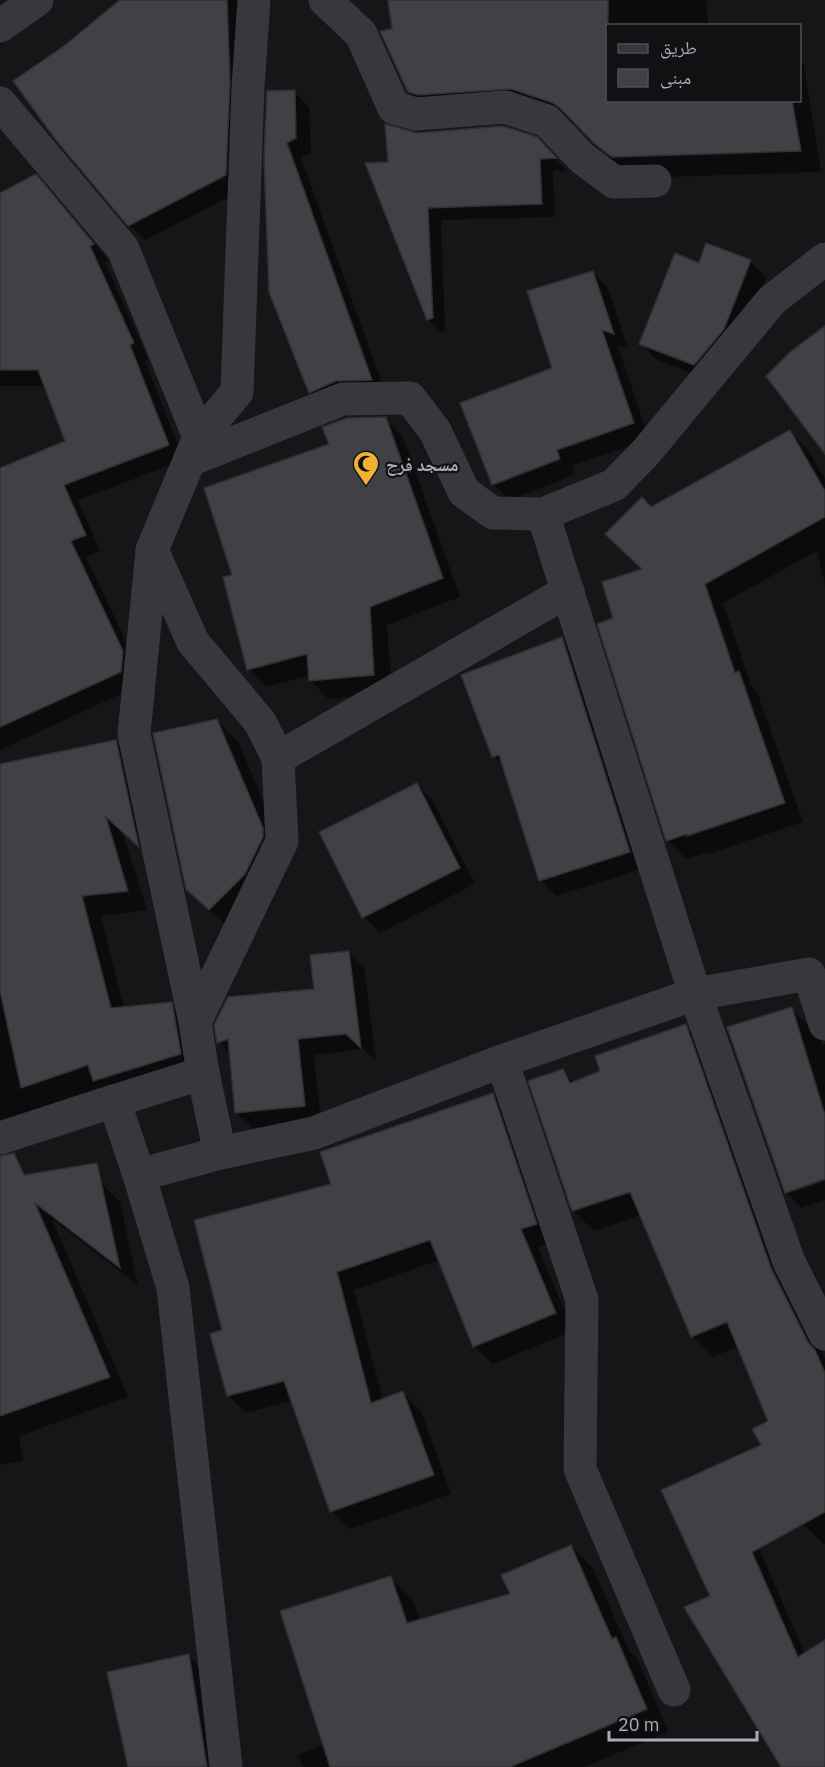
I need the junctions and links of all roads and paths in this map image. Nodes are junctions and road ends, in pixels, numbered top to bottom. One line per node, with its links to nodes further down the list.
1 (37, 0): 4 (street)
2 (254, 0): 8 (street)
3 (325, 0): 6 (street)
4 (0, 26)
5 (0, 103): 8 (street)
6 (655, 181)
7 (825, 259): 9 (street)
8 (195, 449): 9 (street); 10 (street)
9 (543, 514): 11 (street)
10 (152, 550): 12 (street); 15 (street)
11 (568, 591): 12 (street); 14 (street)
12 (278, 758): 15 (street)
13 (817, 972): 14 (street); 16 (street)
14 (695, 994): 17 (street); 23 (street)
15 (195, 1022): 18 (street)
16 (825, 1024)
17 (502, 1061): 21 (street); 24 (street)
18 (204, 1073): 19 (street); 21 (street)
19 (114, 1101): 20 (street); 22 (street)
20 (0, 1137)
21 (220, 1153): 22 (street)
22 (139, 1175): 25 (street)
23 (825, 1334)
24 (674, 1690)
25 (226, 1767)

